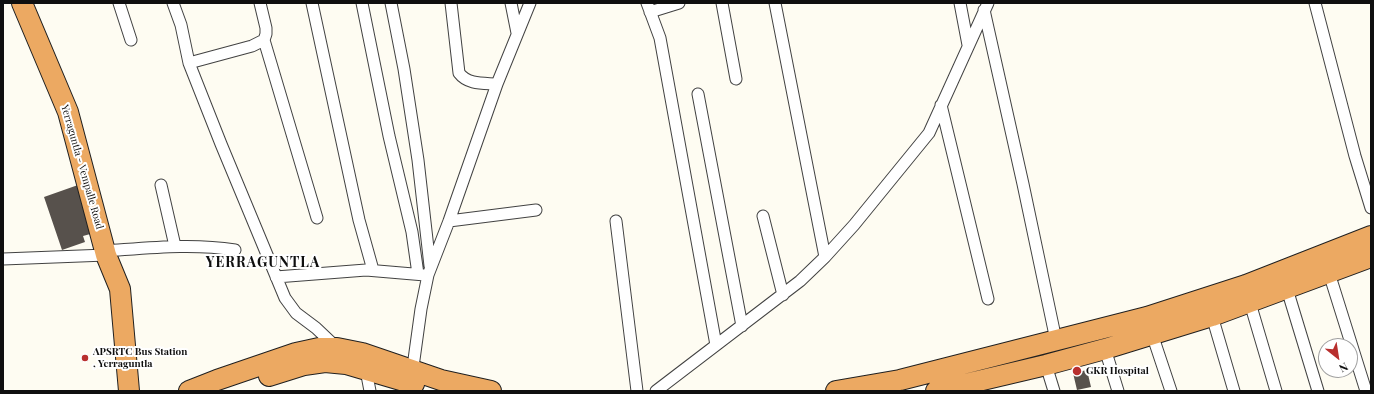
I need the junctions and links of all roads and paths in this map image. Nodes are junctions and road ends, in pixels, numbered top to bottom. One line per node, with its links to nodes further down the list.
1 (22, 3): 38 (highway, Yerraguntla - Vempalle Road)
2 (119, 3): 19 (street)
3 (173, 3): 22 (street)
4 (260, 3): 20 (street)
5 (312, 3): 41 (street)
6 (362, 3): 42 (street)
7 (391, 3): 42 (street)
8 (451, 3): 24 (street)
9 (511, 3): 18 (street)
10 (530, 3): 18 (street)
11 (679, 3): 16 (street)
12 (722, 3): 23 (street)
13 (774, 3): 37 (street)
14 (960, 3): 21 (street)
15 (1315, 3): 28 (street)
16 (649, 7): 53 (street)
17 (986, 7): 21 (street); 52 (street)
18 (517, 33): 24 (street)
19 (130, 40)
20 (264, 40): 22 (street); 31 (street)
21 (968, 45): 26 (street)
22 (190, 62): 44 (street)
23 (736, 79)
24 (497, 84): 32 (street)
25 (698, 94): 50 (street)
26 (941, 105): 37 (street); 47 (street)
27 (161, 185): 35 (street)
28 (1371, 208)
29 (536, 210): 32 (street)
30 (763, 216): 46 (street)
31 (317, 218)
32 (449, 221): 42 (street)
33 (616, 221): 67 (street)
34 (1371, 236): 51 (highway)
35 (175, 246): 36 (street); 38 (street)
36 (235, 250)
37 (825, 257): 46 (street)
38 (108, 258): 40 (street); 60 (highway, Yerraguntla - Vempalle Road); 61 (highway, Yerraguntla - Vempalle Road)
39 (1371, 258): 43 (highway)
40 (3, 259)
41 (373, 270): 42 (street); 44 (street)
42 (425, 272): 58 (street)
43 (1329, 273): 45 (highway); 77 (street)
44 (276, 277): 54 (street)
45 (1287, 289): 48 (highway); 76 (street)
46 (783, 295): 50 (street)
47 (988, 299)
48 (1250, 303): 49 (highway); 75 (street)
49 (1212, 316): 51 (highway); 74 (street)
50 (742, 326): 53 (street)
51 (1149, 326): 52 (highway); 55 (highway); 73 (street)
52 (1056, 340): 59 (highway)
53 (716, 345): 68 (street)
54 (337, 348): 58 (highway); 62 (highway)
55 (1105, 349): 56 (highway); 72 (street)
56 (1046, 365): 70 (highway); 71 (street)
57 (366, 370): 58 (highway); 63 (highway); 64 (street)
58 (412, 376): 65 (highway); 66 (highway)
59 (904, 385): 69 (highway)
60 (117, 391)
61 (129, 391)
62 (189, 391)
63 (224, 391)
64 (370, 391)
65 (433, 391)
66 (491, 391)
67 (637, 391)
68 (656, 391)
69 (836, 391)
70 (936, 391)
71 (1054, 391)
72 (1118, 391)
73 (1171, 391)
74 (1234, 391)
75 (1276, 391)
76 (1318, 391)
77 (1366, 391)

